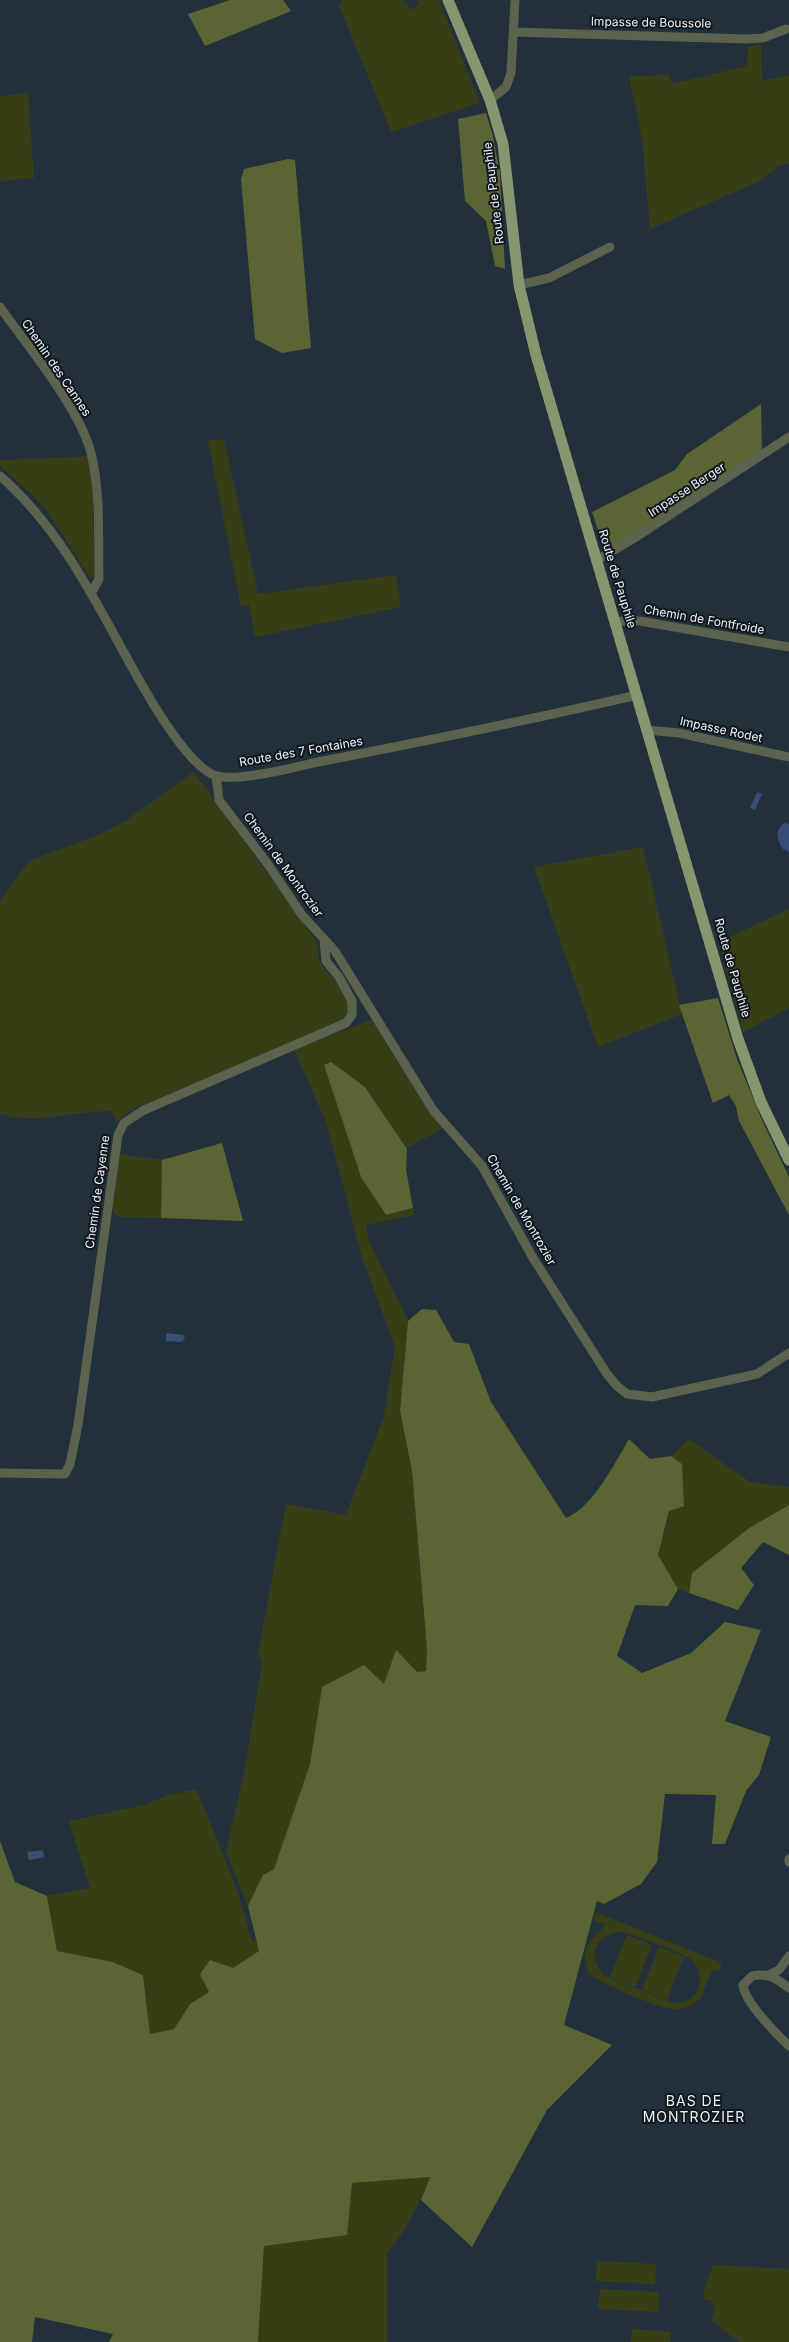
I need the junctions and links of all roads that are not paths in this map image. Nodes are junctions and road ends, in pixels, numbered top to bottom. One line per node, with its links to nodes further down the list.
1 (448, 0): 5 (main road, Route de Pauphile)
2 (515, 0): 4 (street)
3 (786, 30): 4 (street, Impasse de Boussole)
4 (514, 32): 5 (street)
5 (490, 100): 7 (main road, Route de Pauphile)
6 (610, 247): 7 (street)
7 (519, 285): 11 (main road, Route de Pauphile)
8 (0, 307): 12 (street, Chemin des Cannes)
9 (789, 437): 11 (street, Impasse Berger)
10 (0, 476): 12 (street)
11 (597, 560): 13 (main road, Route de Pauphile)
12 (92, 592): 18 (street)
13 (615, 620): 14 (street, Chemin de Fontfroide); 15 (main road, Route de Pauphile)
14 (789, 647)
15 (637, 695): 16 (main road, Route de Pauphile); 18 (street, Route des 7 Fontaines)
16 (647, 730): 17 (street, Impasse Rodet); 20 (main road, Route de Pauphile)
17 (789, 758)
18 (216, 776): 19 (street, Chemin de Montrozier)
19 (324, 940): 21 (street, Chemin de Montrozier); 22 (street, Chemin de Cayenne)
20 (789, 1160)
21 (789, 1354)
22 (0, 1473)
23 (789, 1956): 24 (street)
24 (768, 1975): 25 (street); 26 (street)
25 (789, 1988)
26 (789, 2046)

